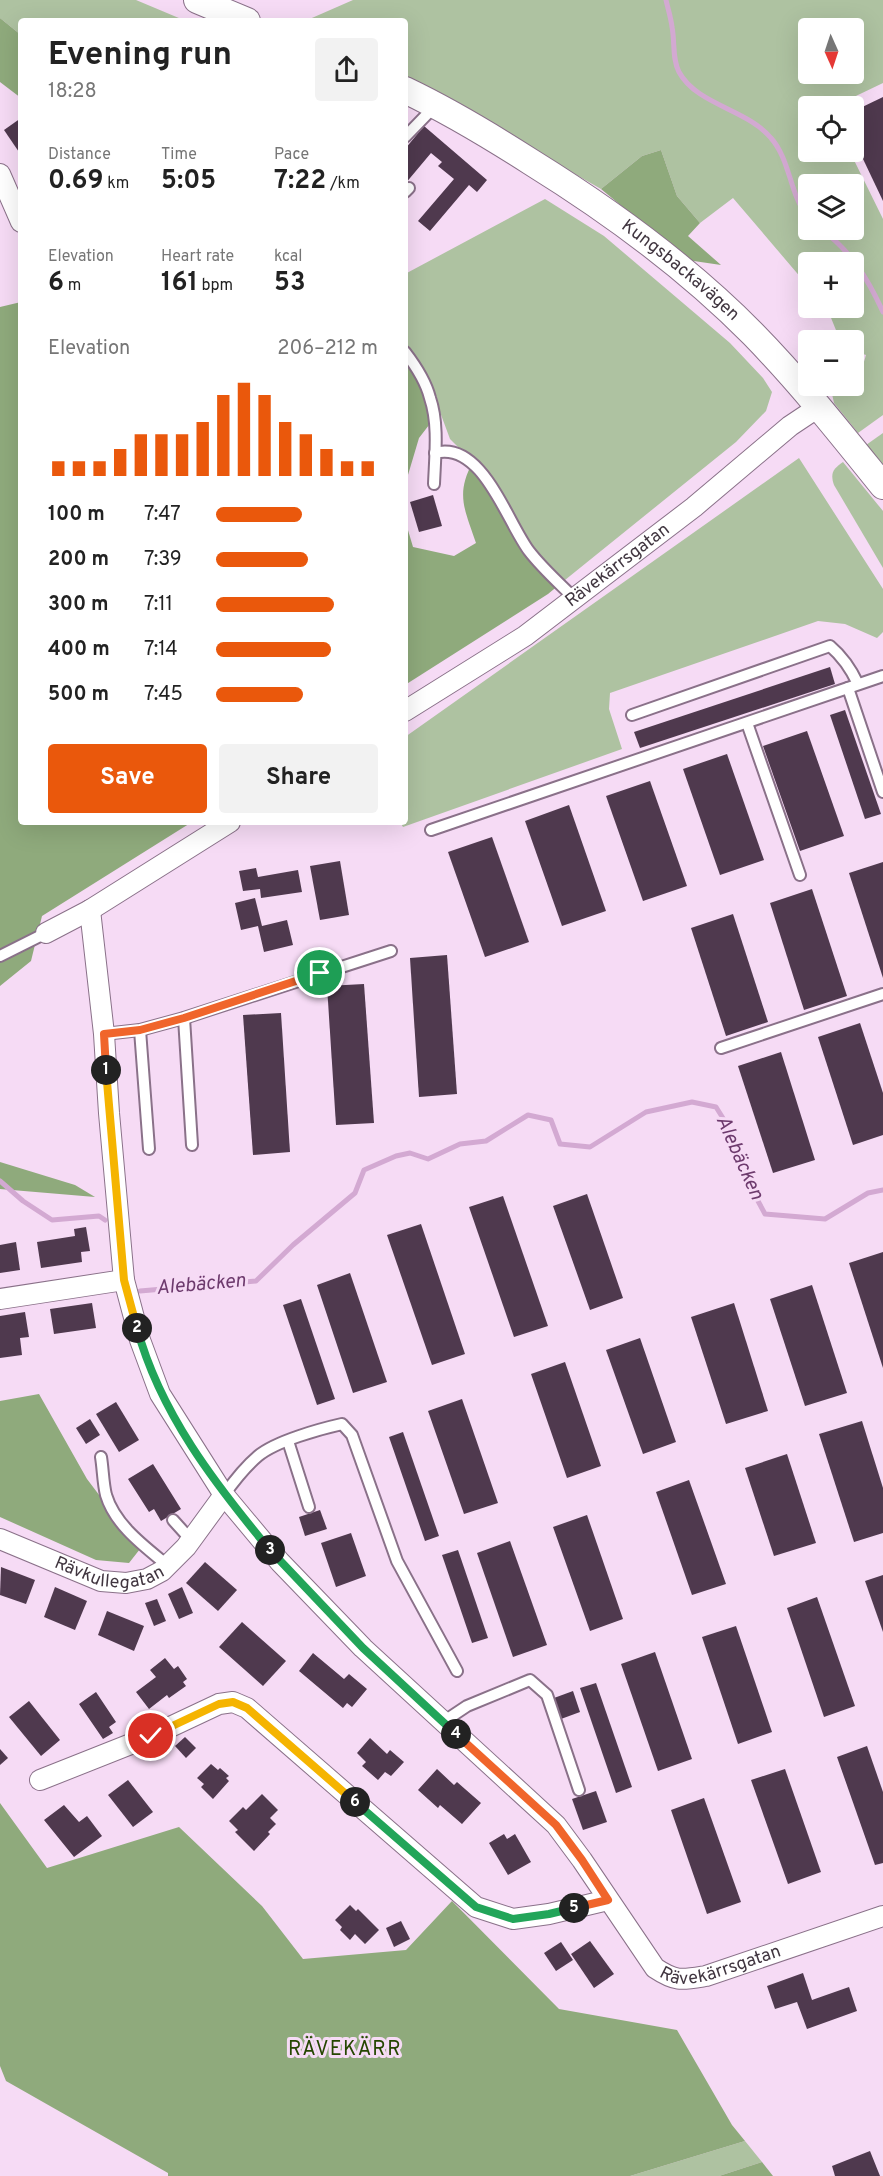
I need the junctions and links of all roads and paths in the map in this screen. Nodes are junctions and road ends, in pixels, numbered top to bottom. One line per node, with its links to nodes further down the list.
1 (197, 0): 2 (street)
2 (240, 18)
3 (408, 91): 4 (street, Kungsbackavägen)
4 (436, 105): 5 (lane); 9 (street, Kungsbackavägen)
5 (408, 134)
6 (0, 174): 7 (street)
7 (18, 215)
8 (408, 356): 10 (lane)
9 (820, 406): 12 (street, Kungsbackavägen); 13 (street, Rävekärrsgatan)
10 (435, 453): 11 (lane); 13 (lane)
11 (434, 484)
12 (883, 486)
13 (574, 598): 16 (street, Rävekärrsgatan)
14 (883, 676): 15 (lane)
15 (853, 686): 17 (lane); 18 (lane); 19 (lane)
16 (408, 709)
17 (632, 715)
18 (747, 723): 21 (lane); 22 (lane)
19 (883, 792)
20 (225, 825): 23 (street)
21 (431, 830)
22 (800, 875)
23 (90, 910): 24 (street); 30 (street, Rävekärrsgatan)
24 (46, 933): 26 (lane)
25 (391, 951): 28 (lane)
26 (0, 956)
27 (883, 994): 31 (lane)
28 (184, 1018): 29 (lane); 32 (lane)
29 (140, 1030): 30 (lane); 33 (lane)
30 (104, 1034): 34 (street, Rävekärrsgatan)
31 (721, 1048)
32 (192, 1145)
33 (149, 1149)
34 (124, 1280): 35 (street); 38 (street, Rävekärrsgatan)
35 (0, 1299)
36 (288, 1441): 38 (lane); 39 (lane); 44 (lane)
37 (101, 1457): 43 (lane)
38 (224, 1495): 42 (street, Rävkullegatan); 45 (street, Rävekärrsgatan)
39 (309, 1507)
40 (173, 1520): 42 (lane)
41 (0, 1539): 43 (street, Rävkullegatan)
42 (191, 1540): 43 (street, Rävkullegatan)
43 (167, 1565)
44 (457, 1671)
45 (443, 1722): 47 (lane); 48 (street, Rävekärrsgatan)
46 (40, 1780): 48 (street)
47 (579, 1790)
48 (608, 1900): 49 (street, Rävekärrsgatan)
49 (883, 1916)

